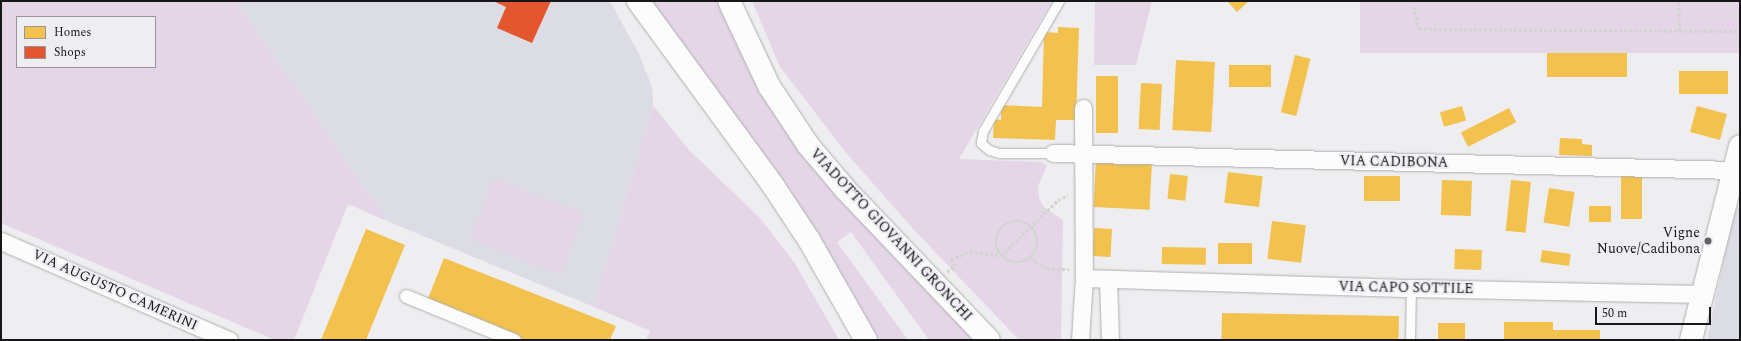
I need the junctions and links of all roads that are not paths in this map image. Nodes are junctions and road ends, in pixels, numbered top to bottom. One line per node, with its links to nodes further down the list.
1 (638, 1): 17 (main road)
2 (729, 1): 18 (main road, VIADOTTO GIOVANNI GRONCHI)
3 (1059, 1): 6 (lane)
4 (1082, 108): 7 (street)
5 (1740, 146): 8 (main road)
6 (1053, 153): 7 (street, VIA CADIBONA)
7 (1083, 154): 8 (street, VIA CADIBONA); 10 (street)
8 (1735, 170): 13 (main road)
9 (1, 241): 15 (street, VIA AUGUSTO CAMERINI)
10 (1084, 274): 11 (street, VIA CAPO SOTTILE); 19 (street)
11 (1108, 279): 12 (street, VIA CAPO SOTTILE); 20 (street)
12 (1410, 288): 13 (street, VIA CAPO SOTTILE); 21 (lane)
13 (1703, 294): 22 (main road)
14 (406, 296): 16 (street)
15 (229, 340)
16 (514, 340)
17 (866, 340)
18 (989, 340)
19 (1080, 340)
20 (1110, 340)
21 (1410, 340)
22 (1691, 340)

